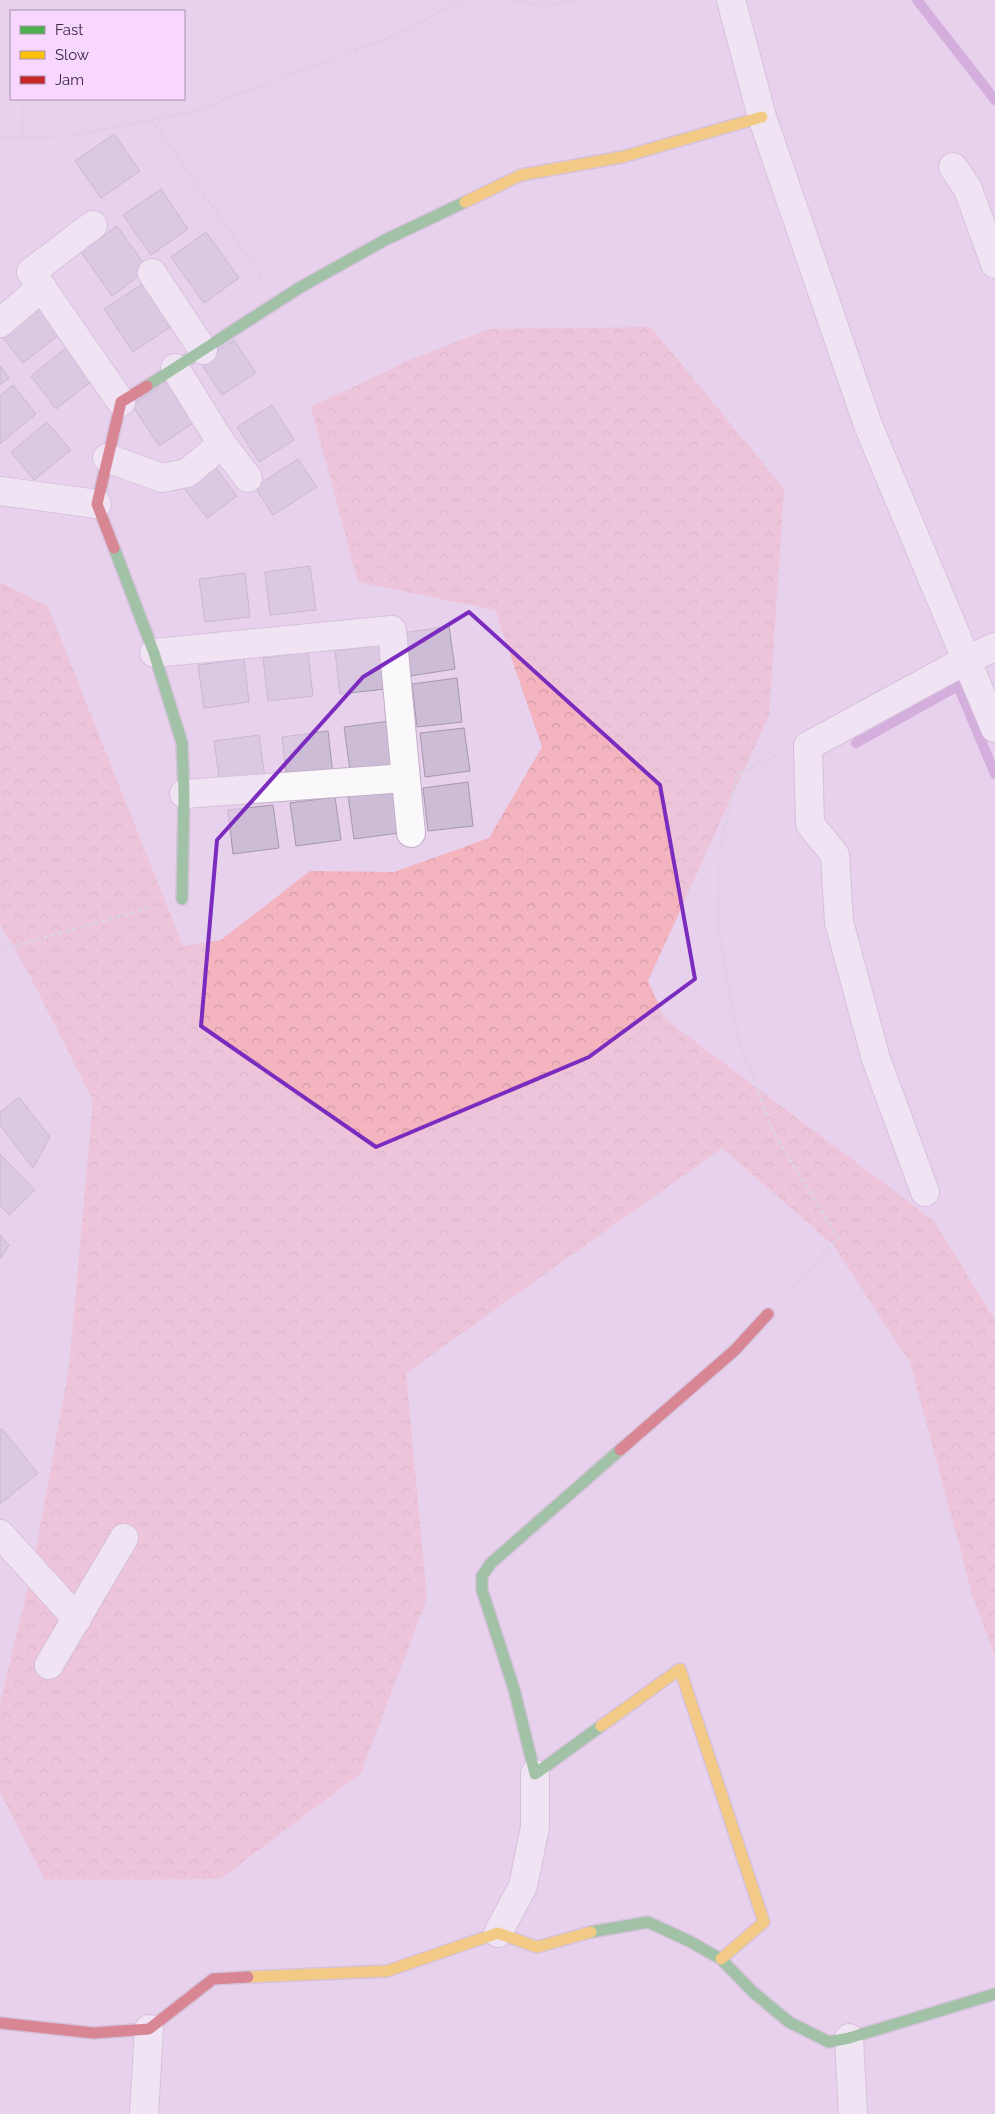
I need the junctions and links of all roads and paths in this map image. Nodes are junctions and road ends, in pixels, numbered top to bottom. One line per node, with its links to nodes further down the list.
1 (463, 0): 7 (path)
2 (512, 0): 3 (path)
3 (577, 0)
4 (731, 0): 6 (street)
5 (24, 100): 9 (path)
6 (762, 117): 15 (street); 27 (street)
7 (151, 119): 9 (path); 15 (path)
8 (0, 138): 9 (path)
9 (23, 138)
10 (953, 167): 12 (street)
11 (93, 225): 14 (street)
12 (995, 264)
13 (152, 274): 17 (street)
14 (42, 287): 16 (street); 19 (street)
15 (279, 301): 17 (street)
16 (0, 322)
17 (203, 350): 18 (street)
18 (174, 368): 19 (street); 20 (street)
19 (122, 402): 21 (street)
20 (222, 444): 21 (street); 22 (street)
21 (106, 458): 24 (street)
22 (248, 478)
23 (0, 491): 24 (street)
24 (98, 504): 26 (street)
25 (995, 647): 27 (street)
26 (154, 653): 30 (street); 31 (street)
27 (966, 660): 28 (street); 29 (street)
28 (995, 728)
29 (808, 746): 35 (street); 36 (path)
30 (405, 778): 31 (street); 32 (street)
31 (184, 794): 33 (street)
32 (411, 833)
33 (182, 899): 34 (path)
34 (0, 950)
35 (925, 1192)
36 (768, 1314): 41 (street)
37 (0, 1534): 39 (street)
38 (124, 1538): 39 (street)
39 (77, 1618): 40 (street)
40 (49, 1666)
41 (535, 1774): 42 (street); 43 (street)
42 (498, 1933): 43 (street); 46 (street)
43 (721, 1959): 47 (street)
44 (995, 1994): 47 (street)
45 (0, 2023): 46 (street)
46 (148, 2029): 48 (street)
47 (849, 2038): 49 (street)
48 (144, 2114)
49 (853, 2114)

